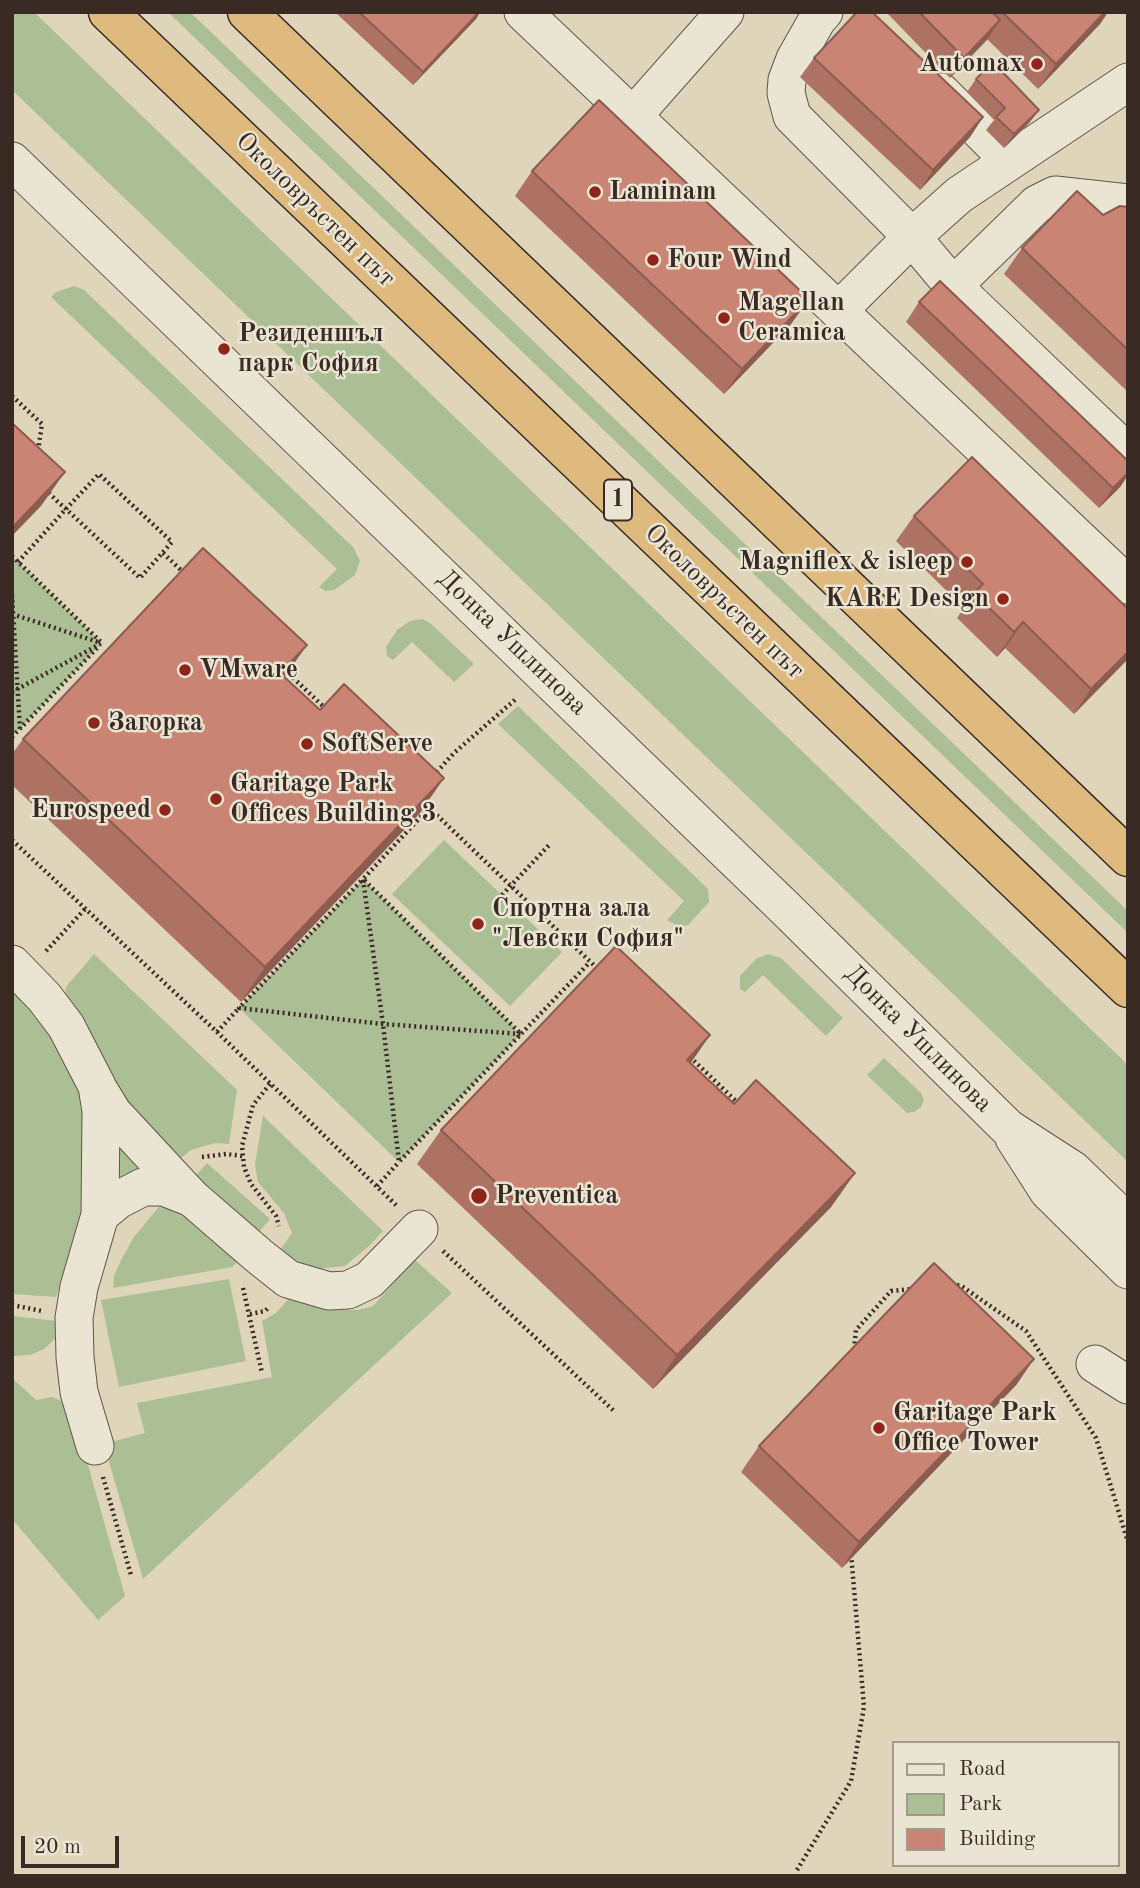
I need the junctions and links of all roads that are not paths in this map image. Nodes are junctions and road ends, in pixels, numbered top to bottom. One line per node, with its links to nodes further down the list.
1 (108, 12): 19 (highway, Околовръстен път / 1)
2 (247, 12): 17 (highway)
3 (523, 12): 8 (street)
4 (824, 12): 12 (street)
5 (718, 15): 8 (street)
6 (914, 65): 10 (street)
7 (1128, 82): 10 (street)
8 (633, 116): 14 (street)
9 (12, 161): 21 (street, Донка Ушлинова)
10 (1010, 161): 12 (street)
11 (1128, 203): 13 (street)
12 (912, 237): 13 (street); 14 (street)
13 (953, 286): 15 (street)
14 (839, 310): 16 (street)
15 (1128, 453)
16 (1121, 564)
17 (1128, 857)
18 (18, 970): 20 (street)
19 (1128, 988)
20 (96, 1086): 22 (street); 23 (street)
21 (1008, 1128): 24 (street, Донка Ушлинова); 26 (street, Донка Ушлинова)
22 (192, 1198): 23 (street); 25 (street)
23 (100, 1215): 29 (street)
24 (1128, 1223)
25 (419, 1229)
26 (1128, 1270)
27 (1096, 1364): 28 (street)
28 (1128, 1385)
29 (95, 1446)

